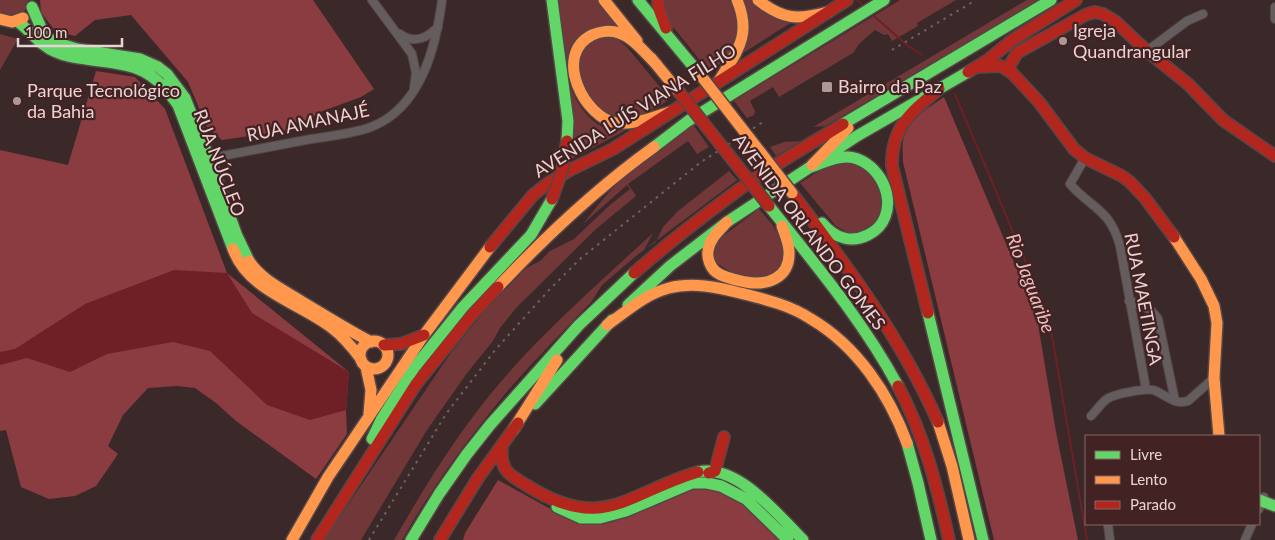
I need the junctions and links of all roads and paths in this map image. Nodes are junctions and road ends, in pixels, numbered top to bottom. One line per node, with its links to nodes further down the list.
1 (372, 0): 20 (street)
2 (442, 0): 21 (street, RUA AMANAJÉ)
3 (552, 0): 61 (main road, bridge)
4 (604, 0): 25 (main road, AVENIDA ORLANDO GOMES)
5 (638, 0): 22 (main road, AVENIDA ORLANDO GOMES)
6 (658, 0): 22 (main road)
7 (737, 0): 28 (main road)
8 (758, 0): 15 (main road)
9 (847, 0): 15 (main road, AVENIDA LUÍS VIANA FILHO)
10 (1051, 0): 32 (main road)
11 (1076, 0): 23 (main road)
12 (880, 2): 61 (main road, AVENIDA LUÍS VIANA FILHO)
13 (32, 4): 19 (main road); 35 (main road, RUA NÚCLEO)
14 (1275, 7): 18 (street)
15 (829, 11): 28 (main road, AVENIDA LUÍS VIANA FILHO)
16 (1203, 14): 24 (street)
17 (0, 19): 19 (main road)
18 (1275, 19)
19 (17, 21): 35 (main road, RUA NÚCLEO)
20 (390, 26): 21 (street); 30 (street)
21 (439, 26): 30 (street, RUA AMANAJÉ)
22 (676, 45): 37 (main road, AVENIDA ORLANDO GOMES, bridge)
23 (1000, 51): 26 (main road); 27 (main road)
24 (1148, 51): 27 (main road); 33 (main road)
25 (657, 65): 31 (main road); 38 (main road, AVENIDA ORLANDO GOMES, bridge)
26 (975, 68): 27 (main road); 29 (main road)
27 (1004, 68): 34 (main road)
28 (719, 81): 31 (main road, AVENIDA LUÍS VIANA FILHO)
29 (939, 89): 36 (main road); 77 (main road)
30 (412, 94): 35 (street, RUA AMANAJÉ)
31 (670, 112): 43 (main road, AVENIDA LUÍS VIANA FILHO)
32 (860, 115): 36 (main road); 41 (main road)
33 (1275, 156)
34 (1085, 158): 40 (street, RUA MAETINGA); 47 (main road)
35 (204, 159): 44 (main road, RUA NÚCLEO); 46 (main road, RUA NÚCLEO)
36 (811, 166): 37 (main road); 39 (main road)
37 (796, 198): 76 (main road, AVENIDA ORLANDO GOMES)
38 (780, 219): 39 (main road); 57 (main road, AVENIDA ORLANDO GOMES)
39 (727, 222): 42 (main road)
40 (1129, 301): 48 (street, RUA MAETINGA); 49 (street)
41 (579, 325): 52 (main road); 69 (main road)
42 (608, 325): 52 (main road); 73 (main road)
43 (424, 335): 45 (main road); 51 (main road, AVENIDA LUÍS VIANA FILHO)
44 (372, 342): 45 (main road); 46 (main road)
45 (384, 345): 46 (main road)
46 (364, 363): 51 (main road, RUA NÚCLEO)
47 (1214, 378): 49 (street); 53 (main road)
48 (1146, 389): 49 (street, RUA MAETINGA); 50 (street)
49 (1174, 402)
50 (1091, 416)
51 (363, 427): 58 (main road, AVENIDA LUÍS VIANA FILHO)
52 (513, 430): 55 (main road)
53 (1220, 435)
54 (724, 437): 56 (main road)
55 (502, 445): 56 (main road); 59 (main road)
56 (715, 471): 60 (main road); 72 (main road)
57 (934, 472): 74 (main road); 75 (main road, AVENIDA ORLANDO GOMES)
58 (328, 477): 66 (main road, AVENIDA LUÍS VIANA FILHO); 67 (main road, AVENIDA LUÍS VIANA FILHO)
59 (478, 478): 60 (main road); 70 (main road)
60 (711, 483): 71 (main road)
61 (342, 499): 68 (main road, AVENIDA LUÍS VIANA FILHO)
62 (1263, 501): 63 (main road)
63 (1275, 506)
64 (1108, 525): 78 (street)
65 (1252, 525): 79 (street)
66 (284, 540)
67 (292, 540)
68 (317, 540)
69 (411, 540)
70 (440, 540)
71 (788, 540)
72 (803, 540)
73 (931, 540)
74 (937, 540)
75 (950, 540)
76 (969, 540)
77 (983, 540)
78 (1110, 540)
79 (1245, 540)

